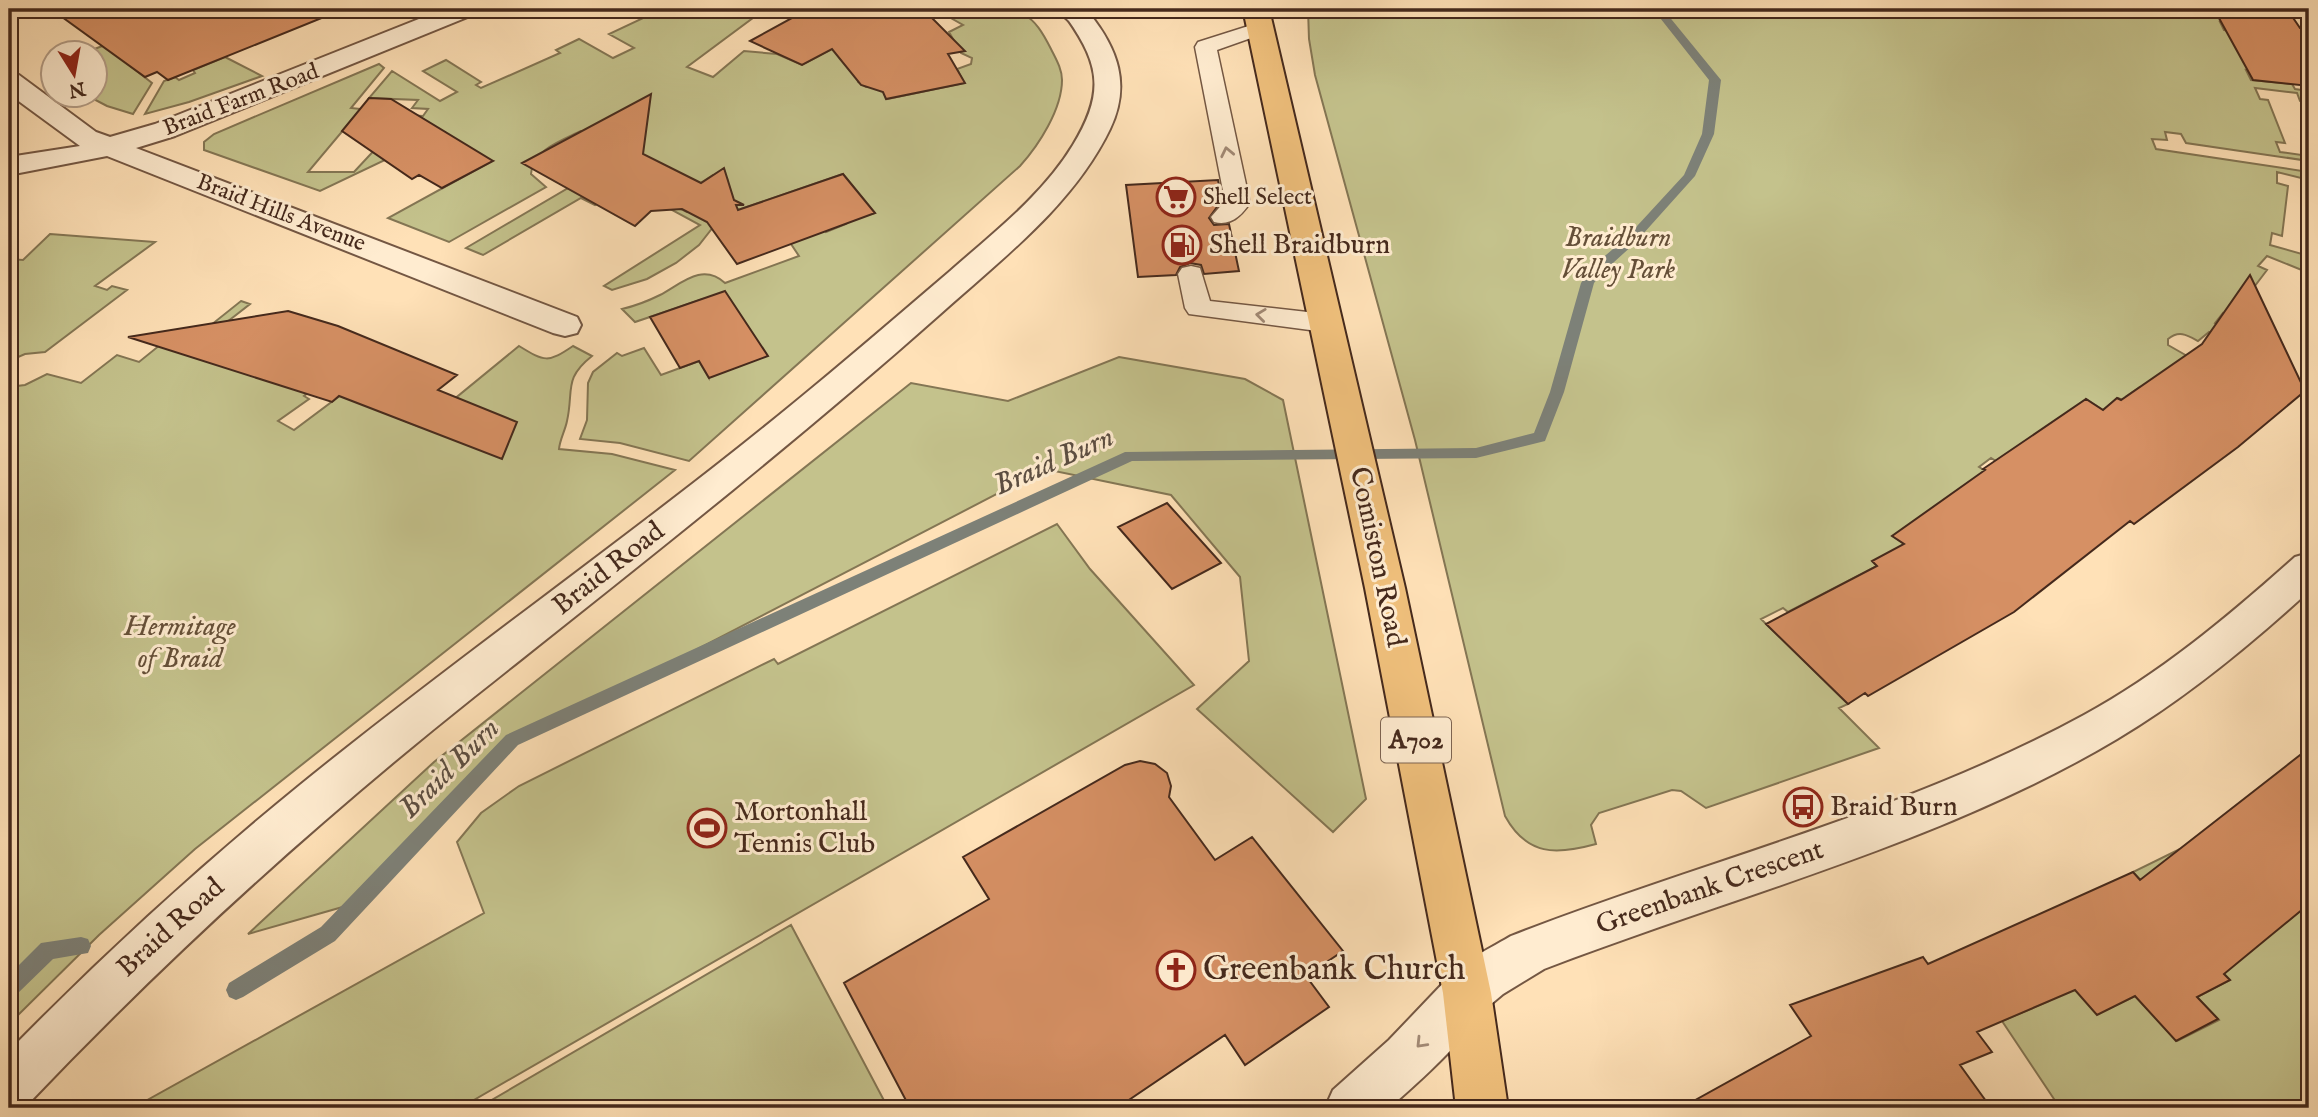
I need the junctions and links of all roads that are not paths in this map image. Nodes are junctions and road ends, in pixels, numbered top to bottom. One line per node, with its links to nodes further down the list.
1 (466, 9): 5 (street, Braid Farm Road)
2 (1075, 13): 13 (street, Braid Road)
3 (1259, 18): 7 (lane, one-way to 3); 9 (main road, Comiston Road / A702)
4 (9, 81): 5 (street, Braid Hills Avenue)
5 (113, 147): 6 (street, Braid Farm Road); 10 (street, Braid Hills Avenue)
6 (9, 166)
7 (1223, 217)
8 (1191, 274): 9 (lane, one-way to 8)
9 (1325, 323): 12 (main road, Comiston Road / A702)
10 (565, 325)
11 (2309, 568): 12 (street, Greenbank Crescent)
12 (1467, 993): 14 (street, Greenbank Crescent, one-way to 14); 15 (main road, Comiston Road / A702)
13 (9, 1087)
14 (1351, 1108)
15 (1482, 1108)

